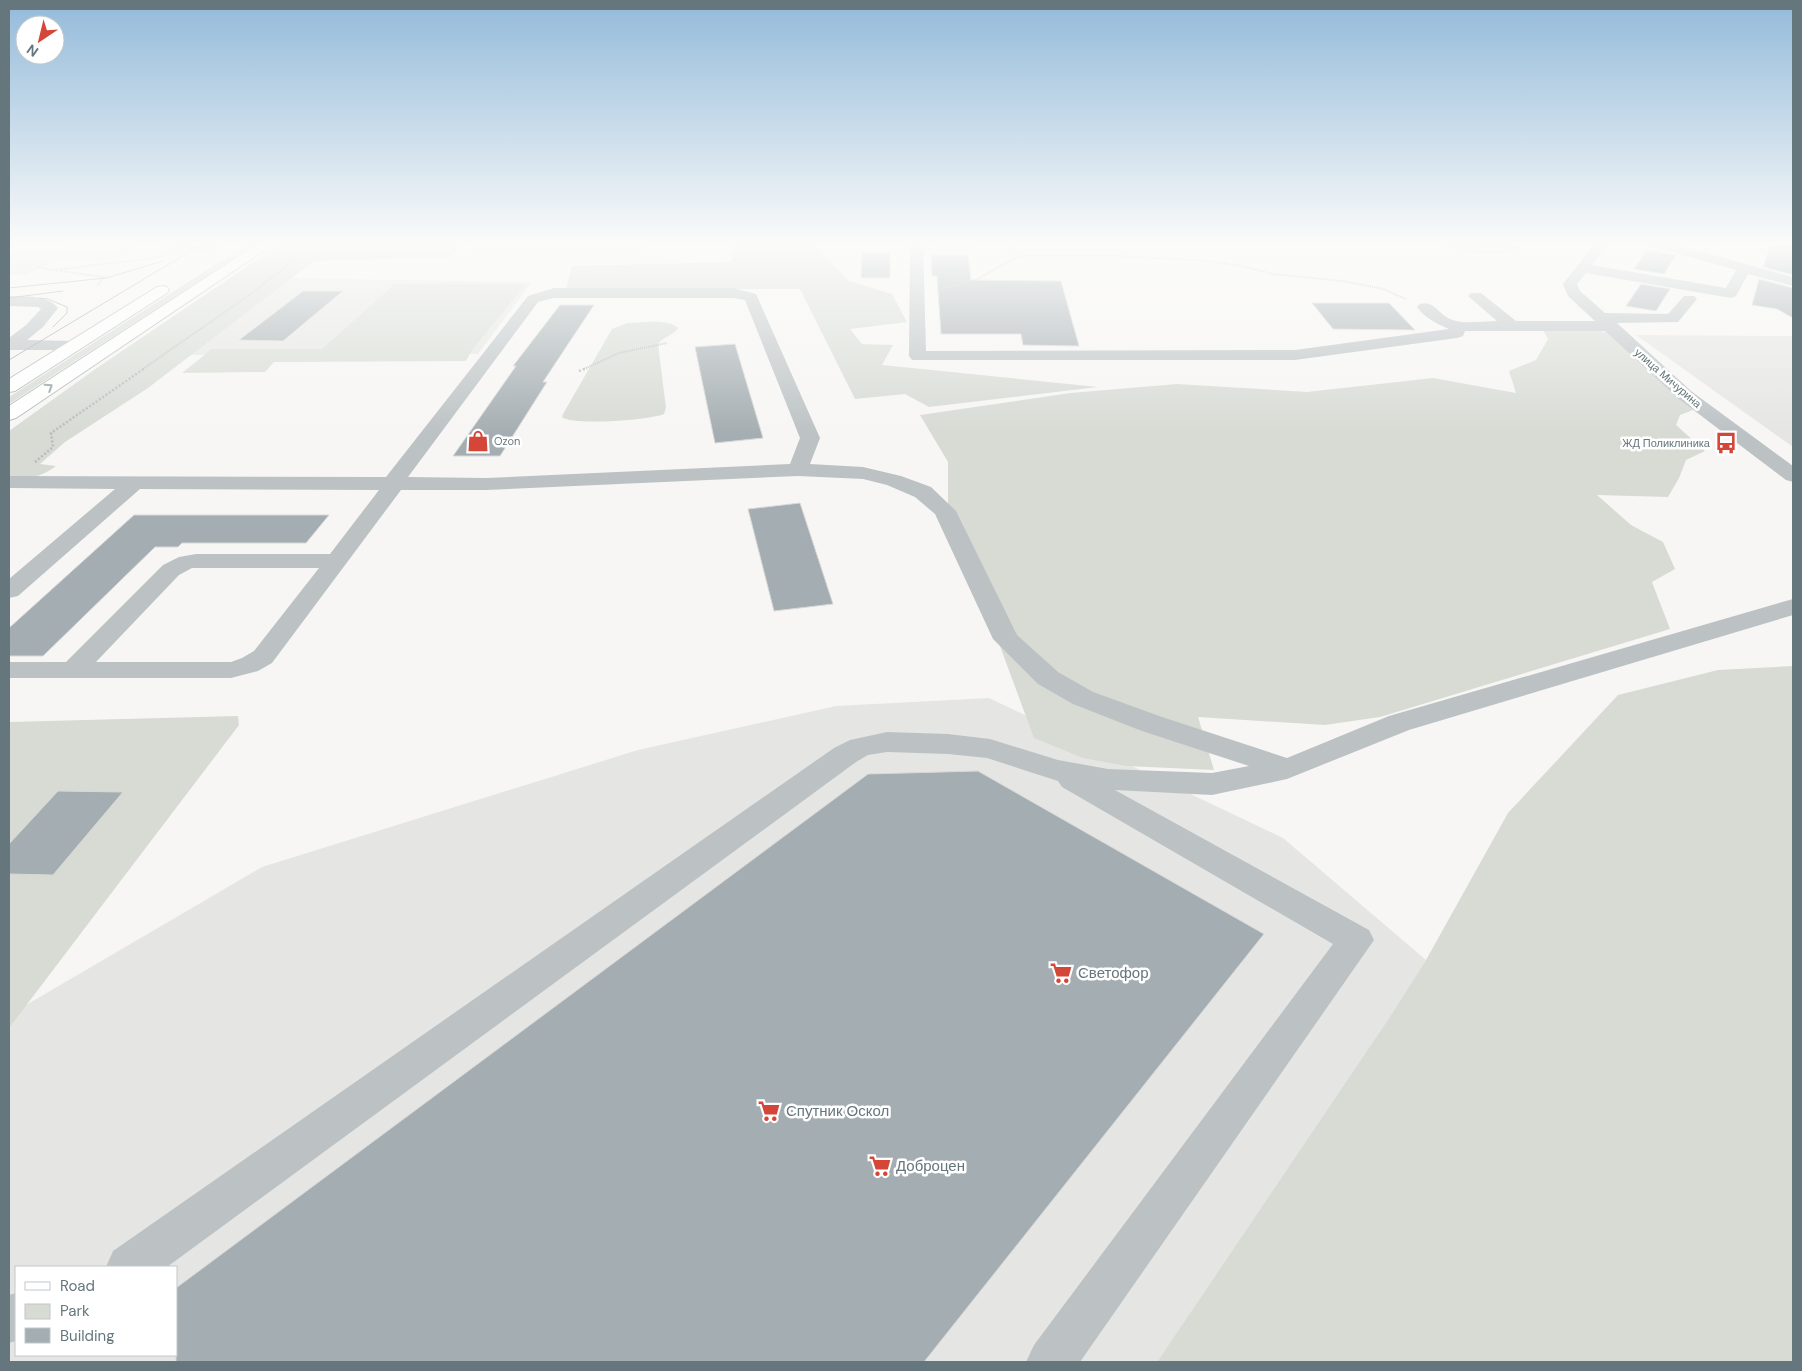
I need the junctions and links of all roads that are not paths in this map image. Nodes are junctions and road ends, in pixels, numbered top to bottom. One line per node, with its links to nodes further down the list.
1 (48, 307): 14 (street)
2 (136, 307): 15 (main road)
3 (171, 307): 17 (main road, one-way to 3)
4 (527, 307): 22 (street)
5 (756, 307): 18 (street)
6 (917, 307): 13 (street)
7 (1425, 307): 13 (street)
8 (1489, 307): 12 (street)
9 (1589, 307): 11 (street, улица Мичурина)
10 (1682, 307): 11 (street)
11 (1606, 322): 12 (street); 19 (street, улица Мичурина)
12 (1511, 325): 13 (street)
13 (1456, 326)
14 (9, 344): 15 (street)
15 (74, 346): 16 (main road)
16 (9, 387)
17 (9, 414)
18 (798, 470): 22 (street); 28 (street)
19 (1793, 476)
20 (9, 482): 21 (street)
21 (134, 483): 22 (street); 24 (street)
22 (394, 484): 23 (street)
23 (336, 561): 27 (street); 27 (street)
24 (9, 591)
25 (1793, 607): 28 (street)
26 (9, 670): 27 (street)
27 (73, 670)
28 (1287, 769): 29 (street)
29 (1056, 770): 30 (street); 31 (street)
30 (130, 1266)
31 (1051, 1362)

